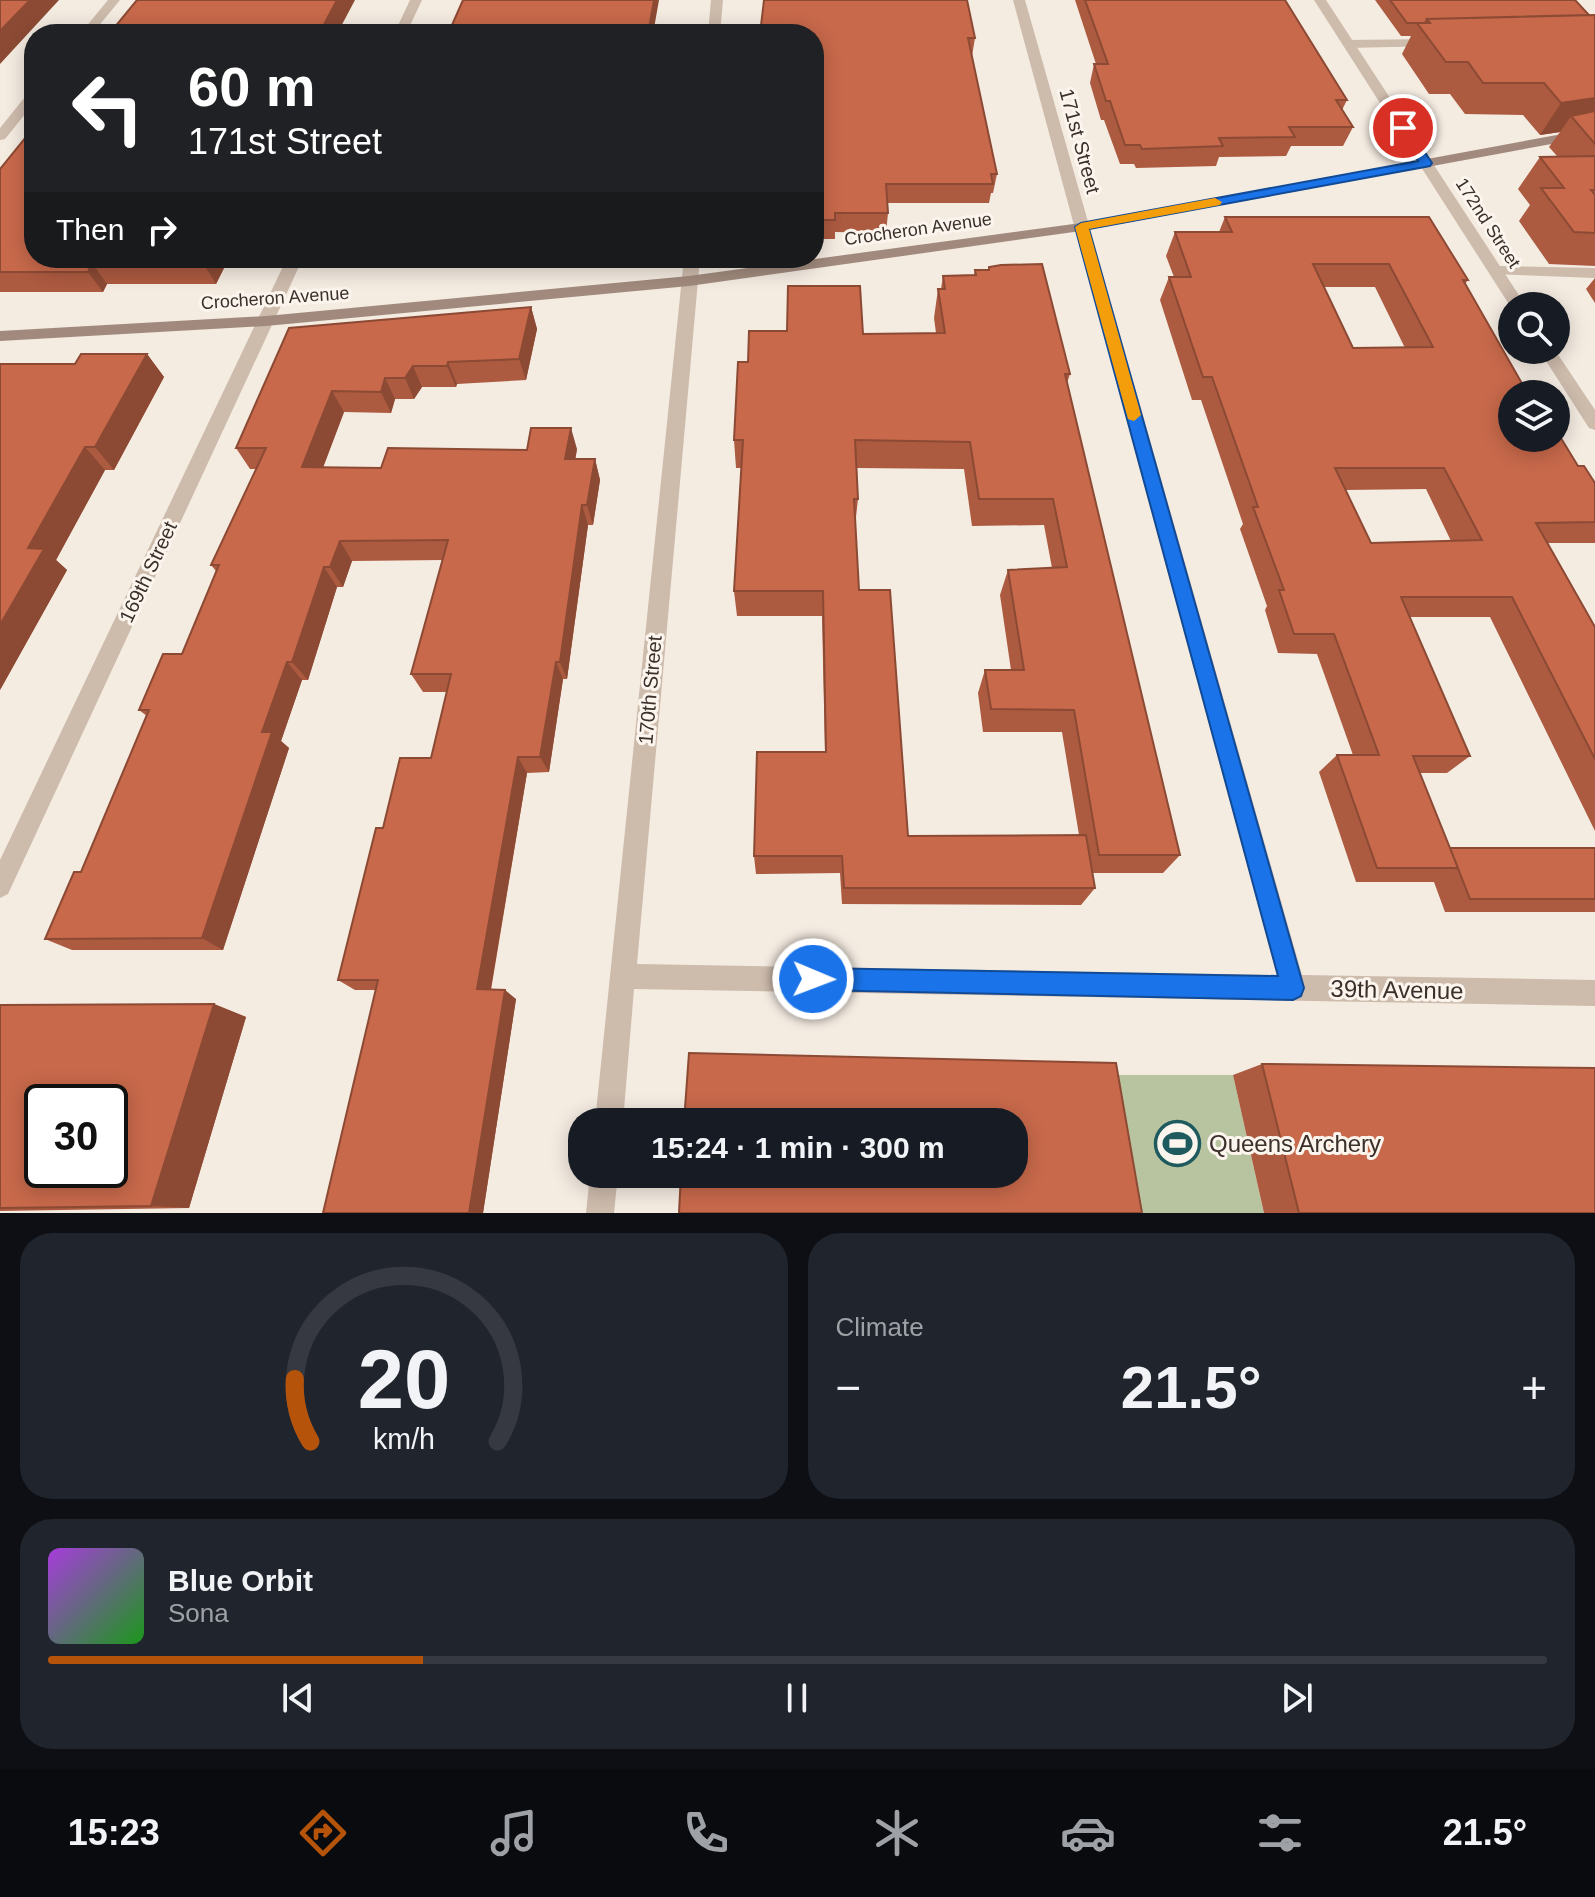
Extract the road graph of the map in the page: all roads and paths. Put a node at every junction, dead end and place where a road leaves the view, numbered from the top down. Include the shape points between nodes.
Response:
1 (114, 0) edge
2 (416, 0) edge
3 (717, 0) edge
4 (1019, 0) edge
5 (1320, 0) edge
6 (94, 24) edge
7 (405, 24) edge
8 (715, 24) edge
9 (1446, 43) edge
10 (1348, 44) junction
11 (24, 107) edge
12 (1595, 132) edge
13 (0, 136) edge
14 (1426, 163) junction
15 (1081, 227) junction
16 (824, 262) edge
17 (290, 268) edge
18 (691, 268) edge
19 (783, 268) edge
20 (1496, 271) junction
21 (1595, 273) edge
22 (689, 281) junction
23 (1509, 292) edge
24 (266, 321) junction
25 (0, 336) edge
26 (1556, 364) edge
27 (1595, 424) edge
28 (0, 886) edge
29 (623, 976) junction
30 (1293, 988) junction
31 (1595, 993) edge
32 (610, 1108) edge
33 (603, 1188) edge
34 (600, 1213) edge

1 - 6 street
2 - 7 street
3 - 8 street
4 - 15 street, 171st Street
5 - 10 street, 172nd Street
9 - 10 street
10 - 14 street, 172nd Street
11 - 13 street
12 - 14 street, Crocheron Avenue
14 - 15 street, Crocheron Avenue
14 - 20 street, 172nd Street
15 - 16 street, Crocheron Avenue
15 - 30 street, 171st Street
17 - 24 street, 169th Street
18 - 22 street, 170th Street
19 - 22 street, Crocheron Avenue
20 - 21 street
20 - 23 street, 172nd Street
22 - 24 street, Crocheron Avenue
22 - 29 street, 170th Street
24 - 25 street, Crocheron Avenue
24 - 28 street, 169th Street
26 - 27 street
29 - 30 street, 39th Avenue
29 - 32 street, 170th Street
30 - 31 street, 39th Avenue
33 - 34 street

